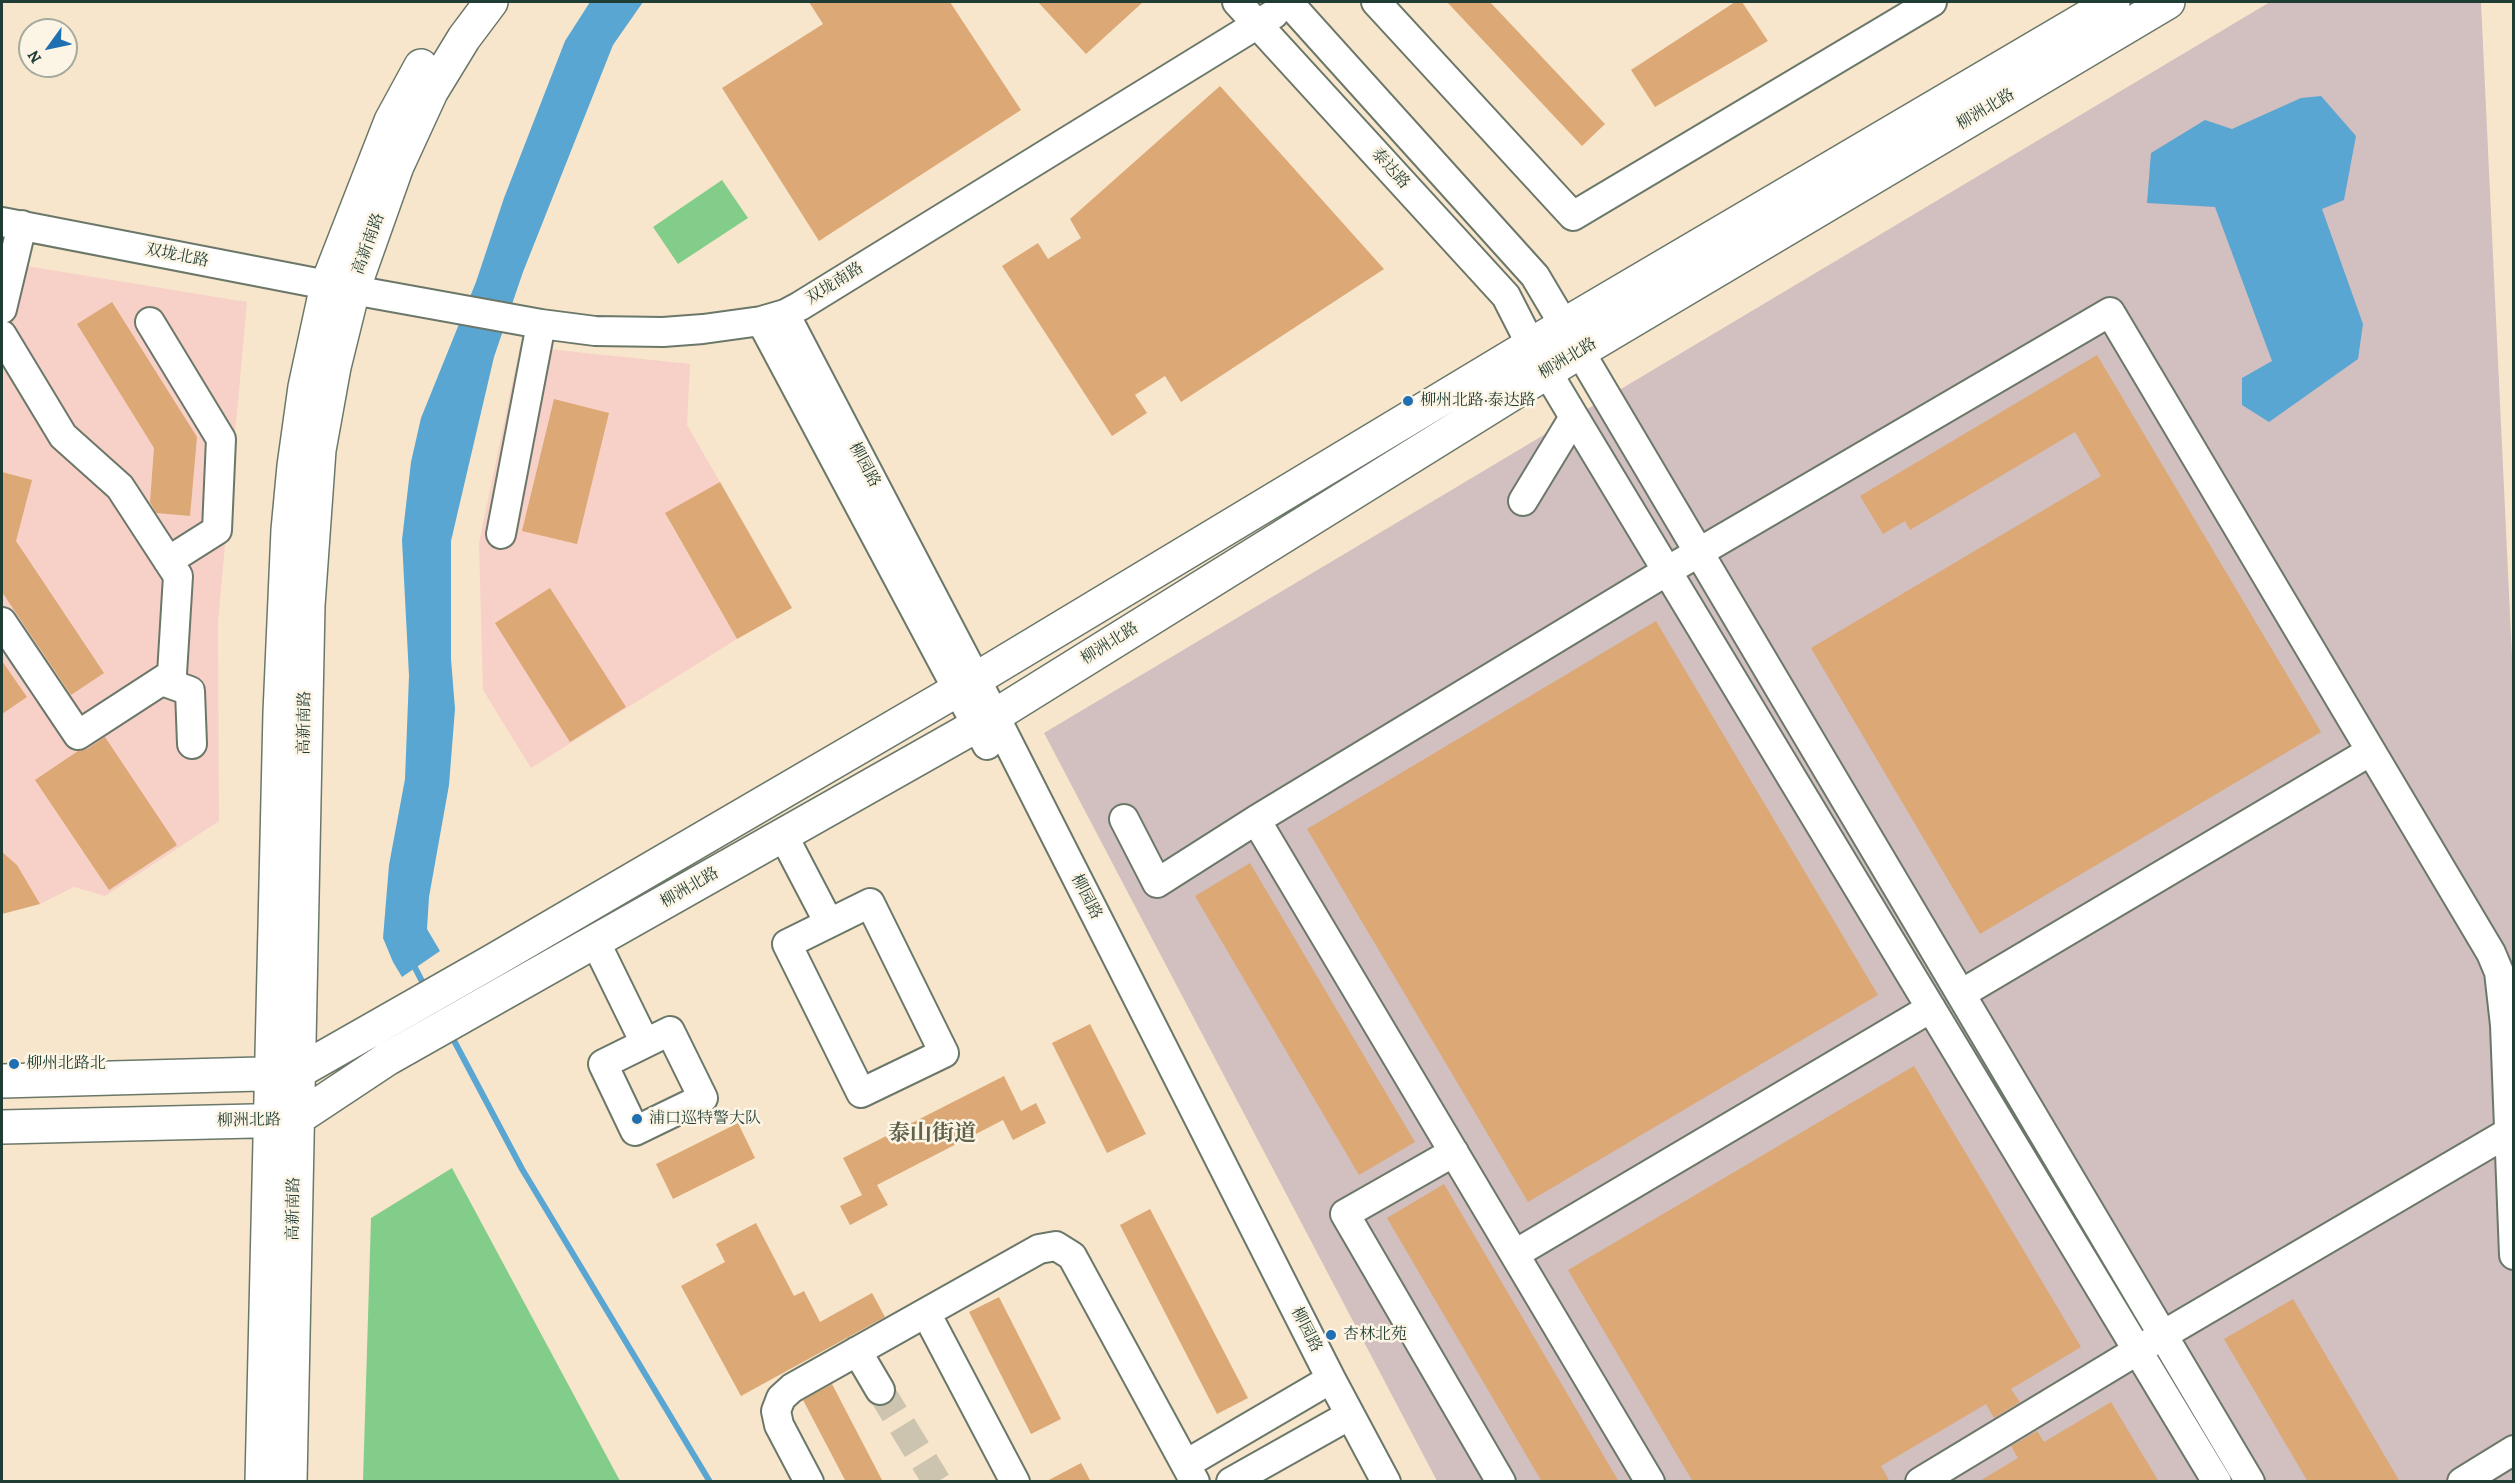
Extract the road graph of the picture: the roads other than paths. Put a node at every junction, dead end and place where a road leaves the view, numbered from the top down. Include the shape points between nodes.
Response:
1 (463, 2) edge
2 (491, 2) edge
3 (1237, 2) edge
4 (1290, 2) edge
5 (1376, 2) edge
6 (1932, 2) edge
7 (2113, 2) edge
8 (2168, 2) edge
9 (1258, 24) junction
10 (12, 224) edge
11 (340, 288) junction
12 (2, 309) edge
13 (773, 317) junction
14 (150, 322) dead end
15 (535, 322) junction
16 (2, 335) edge
17 (1572, 338) junction
18 (1539, 358) junction
19 (1574, 417) junction
20 (1523, 501) dead end
21 (501, 534) dead end
22 (1700, 552) junction
23 (168, 561) junction
24 (1667, 571) junction
25 (2, 622) edge
26 (162, 681) junction
27 (966, 684) junction
28 (985, 721) junction
29 (192, 744) dead end
30 (2371, 751) junction
31 (1124, 819) dead end
32 (1256, 820) junction
33 (783, 835) junction
34 (829, 923) junction
35 (595, 941) junction
36 (1961, 992) junction
37 (1931, 1008) junction
38 (645, 1043) dead end
39 (283, 1073) junction
40 (2, 1081) edge
41 (282, 1120) junction
42 (2, 1126) edge
43 (2509, 1132) junction
44 (1454, 1152) junction
45 (1515, 1254) junction
46 (2514, 1255) edge
47 (926, 1313) junction
48 (2163, 1335) junction
49 (857, 1351) junction
50 (2138, 1351) junction
51 (1323, 1383) junction
52 (880, 1390) tunnel mouth
53 (1342, 1419) junction
54 (2514, 1450) edge
55 (1190, 1473) edge
56 (262, 1482) edge
57 (290, 1482) edge
58 (809, 1482) edge
59 (1015, 1482) edge
60 (1231, 1482) edge
61 (1365, 1482) edge
62 (1386, 1482) edge
63 (1501, 1482) edge
64 (1650, 1482) edge
65 (1920, 1482) edge
66 (2217, 1482) edge
67 (2250, 1482) edge
68 (2462, 1482) edge

1 - 11 main road, 高新南路 via 428,53 391,121
2 - 11 main road, 高新南路 via 431,92
3 - 9 street, 泰达路
4 - 9 street, 双垅南路
4 - 17 street via 1535,276
5 - 6 street via 1574,216
7 - 17 main road, 柳洲北路
8 - 17 main road, 柳洲北路
9 - 13 street, 双垅南路
9 - 18 street, 泰达路 via 1506,296
10 - 11 street, 双垅北路
10 - 12 street
11 - 15 street, 双垅南路
11 - 39 main road, 高新南路 via 334,367 319,450
13 - 15 street, 双垅南路 via 663,332 595,331
13 - 27 street, 柳园路
14 - 23 street via 221,439 217,530
15 - 21 street
16 - 23 street via 63,436 120,487
17 - 18 main road, 柳洲北路
17 - 22 street
18 - 19 street, 泰达路
18 - 27 main road, 柳洲北路
18 - 28 main road, 柳洲北路
19 - 20 street
19 - 24 street, 泰达路
22 - 24 street
22 - 30 street via 2110,312
22 - 36 street
23 - 26 street via 178,576 172,674
24 - 32 street
24 - 37 street, 泰达路
25 - 26 street via 78,735
26 - 29 street via 190,691
27 - 28 street, 柳园路
27 - 39 main road, 柳洲北路 via 372,1030
28 - 33 main road, 柳洲北路
28 - 51 street, 柳园路
30 - 36 street
30 - 43 street via 2499,972
31 - 32 street via 1157,883
32 - 44 street
33 - 34 street
33 - 35 main road, 柳洲北路
34 - 34 street via 787,944 861,1093 944,1053 870,903
35 - 38 street
35 - 41 main road, 柳洲北路
36 - 37 street
36 - 37 street
36 - 48 street
37 - 45 street
37 - 50 street, 泰达路
39 - 40 main road, 柳洲北路
39 - 41 main road, 高新南路
41 - 42 main road, 柳洲北路
41 - 56 main road, 高新南路
41 - 57 main road, 高新南路
43 - 46 street
43 - 48 street
44 - 45 street
44 - 63 street via 1345,1214
45 - 64 street
47 - 49 street
47 - 55 street via 1039,1249 1056,1246 1072,1256
47 - 59 street
48 - 50 street
48 - 67 street
49 - 52 street
49 - 58 street via 792,1388 778,1404 779,1425
50 - 65 street
50 - 66 street, 泰达路
51 - 53 street, 柳园路
51 - 55 street
53 - 60 street
53 - 61 street, 柳园路
53 - 62 street, 柳园路
54 - 68 street

